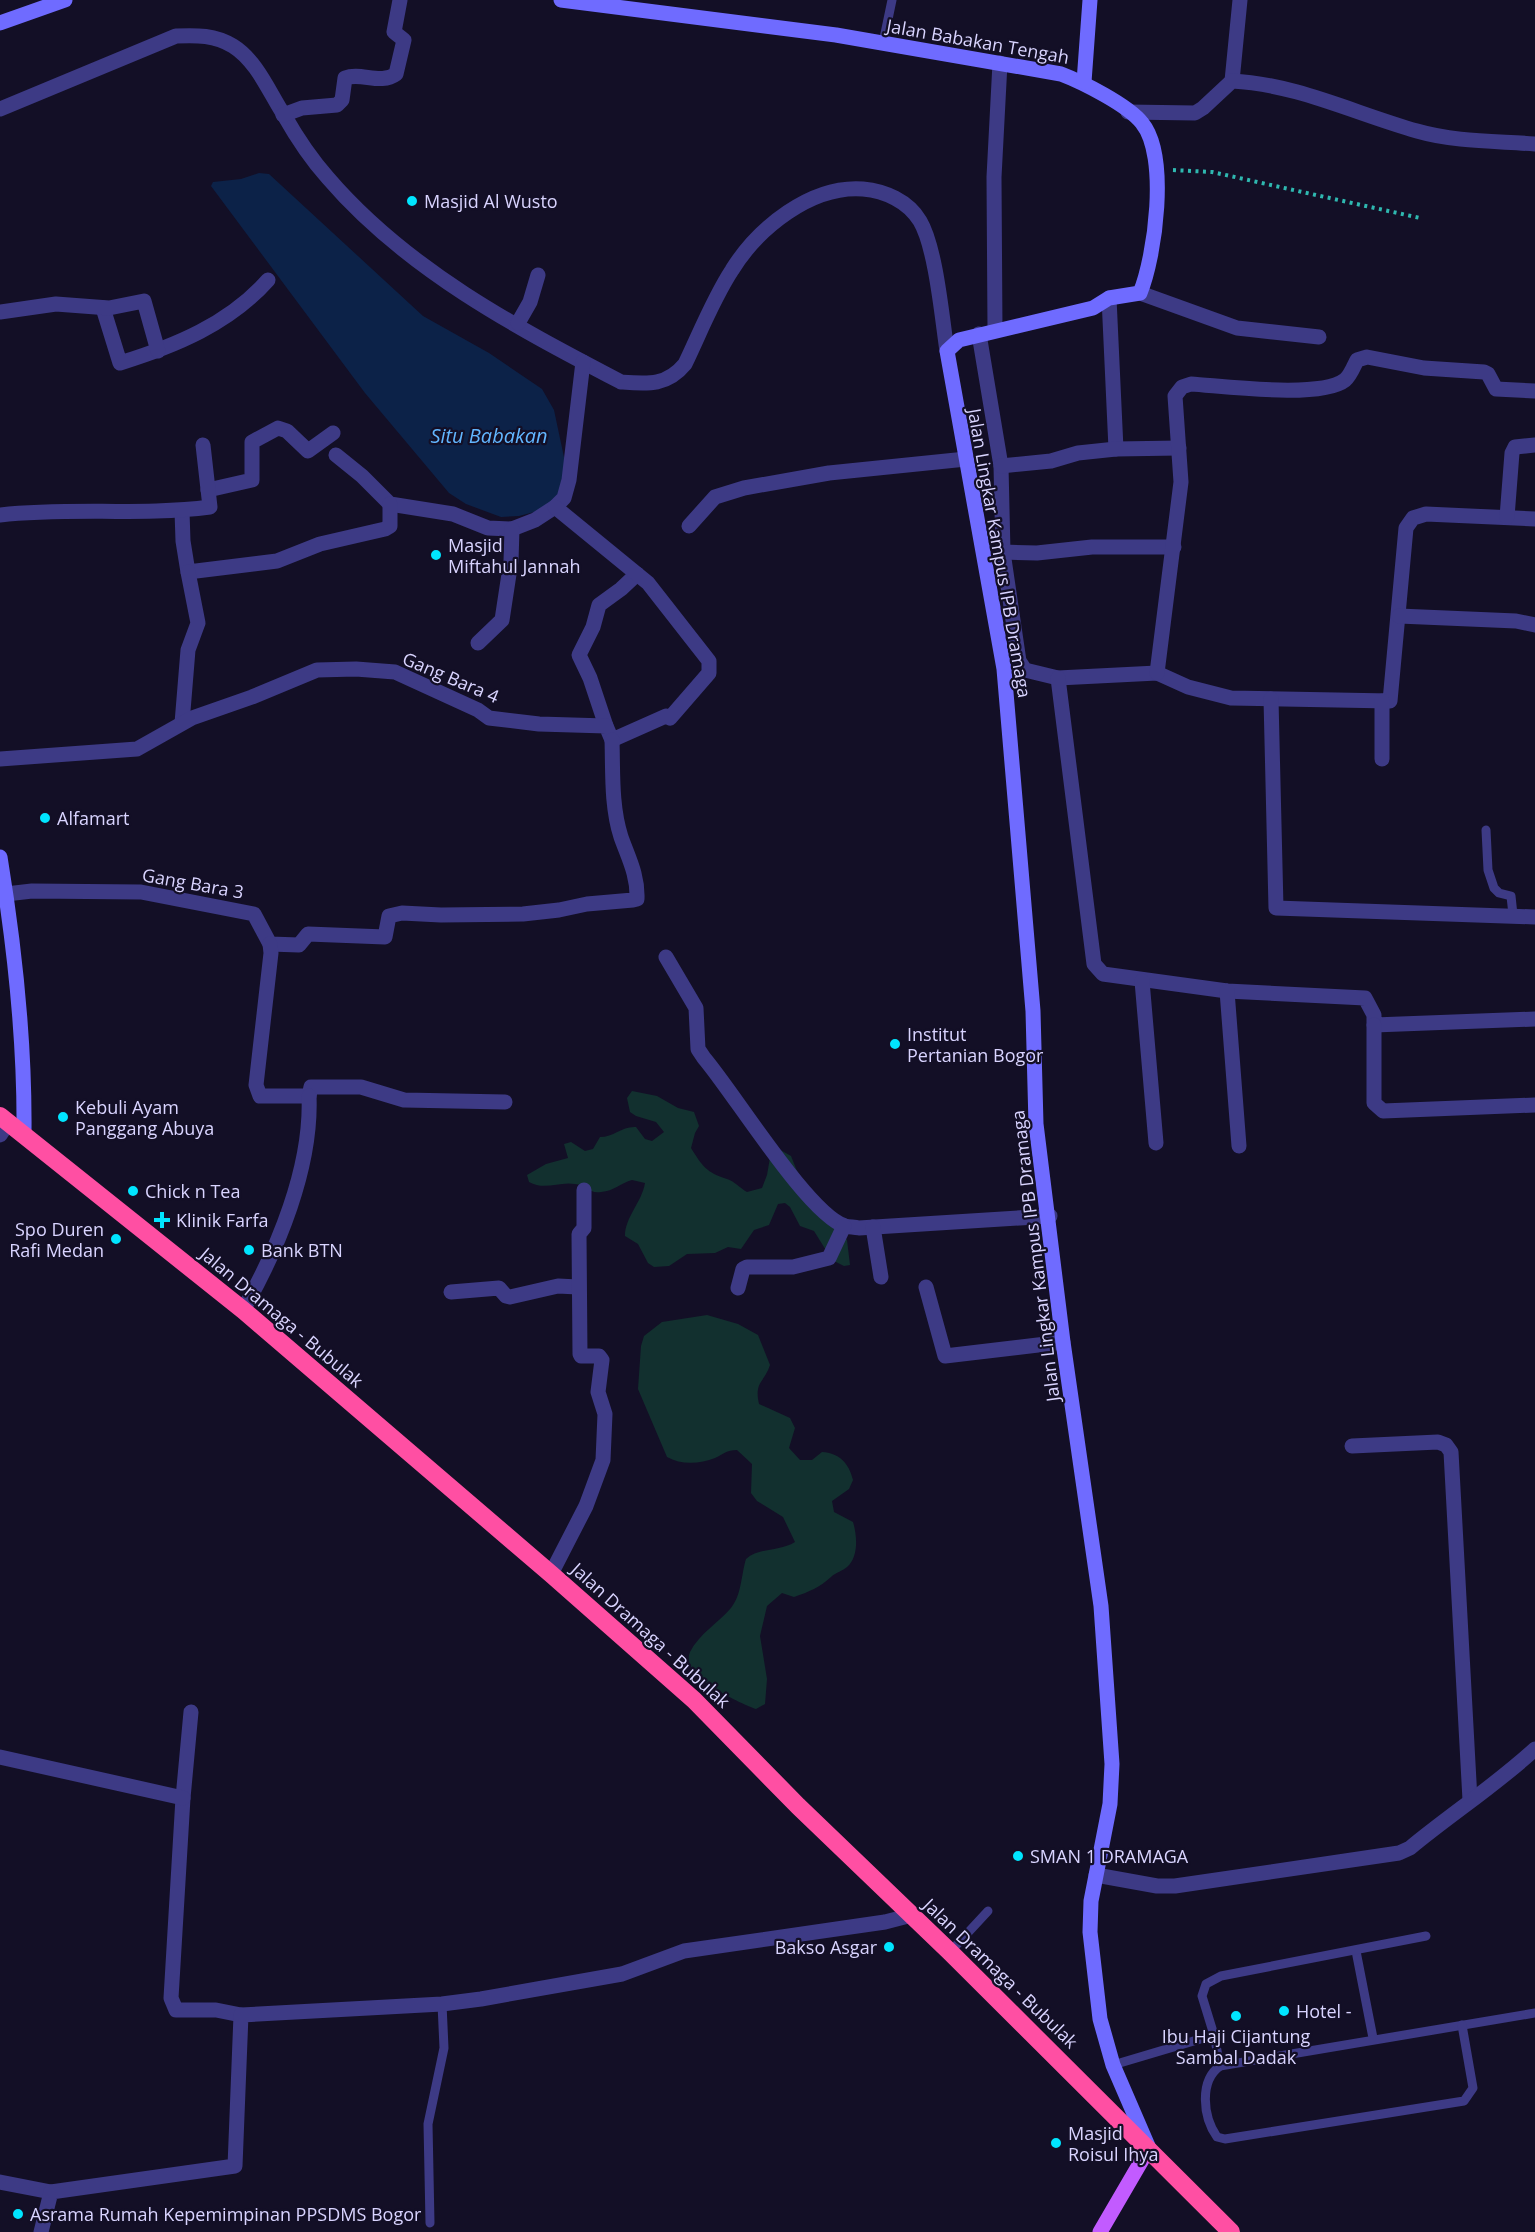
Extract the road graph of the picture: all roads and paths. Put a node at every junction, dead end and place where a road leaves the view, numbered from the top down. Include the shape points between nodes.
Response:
1 (65, 0) edge
2 (400, 0) edge
3 (561, 0) edge
4 (892, 0) edge
5 (1090, 0) edge
6 (1240, 0) edge
7 (0, 23) edge
8 (883, 43) junction
9 (1000, 63) junction
10 (1232, 81) junction
11 (1084, 82) junction
12 (0, 110) edge
13 (1128, 112) junction
14 (283, 115) junction
15 (1535, 144) edge
16 (1157, 170) junction
17 (1420, 218) dead end
18 (538, 275) dead end
19 (268, 280) dead end
20 (1140, 293) junction
21 (1110, 298) junction
22 (102, 308) junction
23 (0, 312) edge
24 (518, 324) junction
25 (994, 330) junction
26 (979, 334) junction
27 (1319, 338) dead end
28 (158, 351) junction
29 (947, 351) junction
30 (583, 362) junction
31 (1535, 391) edge
32 (333, 433) dead end
33 (203, 444) dead end
34 (1535, 445) edge
35 (1179, 448) junction
36 (1116, 449) junction
37 (336, 455) dead end
38 (966, 459) junction
39 (1002, 466) junction
40 (208, 490) junction
41 (390, 504) junction
42 (555, 507) junction
43 (182, 511) junction
44 (0, 515) edge
45 (1507, 517) junction
46 (1535, 519) edge
47 (689, 526) dead end
48 (512, 529) junction
49 (1174, 547) junction
50 (1003, 552) junction
51 (188, 572) junction
52 (637, 574) junction
53 (1399, 616) junction
54 (1535, 625) edge
55 (478, 643) dead end
56 (1157, 673) junction
57 (1058, 678) junction
58 (1270, 699) junction
59 (1382, 700) junction
60 (182, 723) junction
61 (609, 733) junction
62 (0, 759) edge
63 (1382, 759) dead end
64 (1486, 830) dead end
65 (0, 857) edge
66 (6, 894) junction
67 (1513, 915) junction
68 (1535, 917) edge
69 (270, 944) junction
70 (666, 957) dead end
71 (1142, 981) junction
72 (1227, 991) junction
73 (1535, 1019) edge
74 (1374, 1025) junction
75 (309, 1096) junction
76 (505, 1102) dead end
77 (1535, 1105) edge
78 (3, 1125) edge
79 (24, 1134) junction
80 (1156, 1143) dead end
81 (1239, 1146) dead end
82 (584, 1190) dead end
83 (1050, 1216) junction
84 (844, 1226) junction
85 (873, 1227) junction
86 (881, 1277) dead end
87 (578, 1287) junction
88 (926, 1287) dead end
89 (738, 1288) dead end
90 (451, 1292) dead end
91 (243, 1310) junction
92 (1063, 1342) junction
93 (1352, 1446) dead end
94 (551, 1574) junction
95 (191, 1712) dead end
96 (1535, 1749) edge
97 (0, 1757) edge
98 (183, 1798) junction
99 (1470, 1800) junction
100 (1096, 1875) junction
101 (988, 1911) dead end
102 (912, 1915) junction
103 (1426, 1936) dead end
104 (1356, 1951) junction
105 (950, 1952) junction
106 (442, 2004) junction
107 (1535, 2013) edge
108 (241, 2015) junction
109 (1462, 2025) junction
110 (1214, 2035) junction
111 (1373, 2038) junction
112 (1113, 2065) junction
113 (1220, 2066) junction
114 (1149, 2148) junction
115 (0, 2182) edge
116 (51, 2192) junction
117 (430, 2223) dead end
118 (41, 2232) edge
119 (1100, 2232) edge
120 (1232, 2232) edge

1 - 7 street
2 - 14 street via 394,32 404,40 396,74 380,79 350,76 345,78 342,100 337,105 302,108
3 - 8 street, Jalan Babakan Tengah
4 - 8 lane
5 - 11 street
6 - 10 street
8 - 9 street, Jalan Babakan Tengah
9 - 11 street, Jalan Babakan Tengah
9 - 25 street via 994,177
10 - 13 street via 1195,113
10 - 15 street via 1287,90 1417,132
11 - 13 street, Jalan Babakan Tengah
12 - 14 street via 176,36 200,35 216,38 247,57
13 - 16 street, Jalan Babakan Tengah via 1143,124
14 - 24 street via 322,171 386,236 465,295
16 - 17 path via 1212,172
16 - 20 street, Jalan Babakan Tengah via 1155,234 1149,273
18 - 24 street
19 - 28 street via 234,313
20 - 21 street
20 - 27 street via 1237,328
21 - 25 street via 1093,308
21 - 36 street
22 - 23 street via 56,304
22 - 28 street via 144,301
22 - 28 street via 120,363
24 - 30 street
25 - 26 street
26 - 29 street via 959,340
26 - 39 street
29 - 30 street via 937,284 920,221 904,204 882,191 856,189 835,191 804,202 745,251 719,292 685,364 665,381 621,382
29 - 38 street, Jalan Lingkar Kampus IPB Dramaga
30 - 42 street via 569,480 564,498
31 - 35 street via 1496,389 1484,372 1424,368 1367,357 1357,360 1346,379 1332,387 1310,390 1191,384 1175,396
32 - 40 street via 308,451 287,431 278,428 252,442 252,480
33 - 40 street
34 - 45 street via 1515,447 1512,453
35 - 36 street
35 - 49 street via 1181,482
36 - 39 street
37 - 41 street
38 - 47 street via 829,473 744,488 715,497
38 - 83 street, Jalan Lingkar Kampus IPB Dramaga via 1004,669 1033,1011 1036,1124
39 - 50 street
40 - 43 street via 210,507
41 - 48 street via 453,514 488,528
41 - 51 street via 390,526 385,529 320,544 277,561
42 - 48 street
42 - 52 street, Gang Bara 4
43 - 44 street via 72,510
43 - 51 street
45 - 46 street
45 - 53 street via 1426,514 1413,518 1406,528
48 - 55 street via 502,621
49 - 50 street
49 - 56 street
50 - 57 street via 1019,661 1025,670
51 - 60 street via 198,623 188,650
52 - 61 street via 599,605 579,655
52 - 61 street, Gang Bara 4 via 711,667 670,718
53 - 54 street
53 - 59 street via 1390,700
56 - 57 street
56 - 58 street via 1188,687 1231,698
57 - 71 street via 1094,964 1103,974
58 - 59 street
58 - 67 street via 1276,908
59 - 63 street
60 - 61 street, Gang Bara 4 via 317,670 356,669 402,675 489,718
60 - 62 street, Gang Bara 4 via 147,746 127,752
61 - 69 street via 618,821 630,855 637,899 523,914 402,913 389,916 385,938 308,934 299,945
64 - 67 lane via 1489,879 1499,893 1511,896
65 - 66 street
66 - 69 street, Gang Bara 3 via 101,891 164,895 177,901 254,914
66 - 79 street via 25,1064
67 - 68 street
69 - 75 street via 257,1092 260,1096
70 - 84 street via 696,1008 698,1049 801,1187 826,1214
71 - 72 street
71 - 80 street
72 - 74 street via 1365,998 1374,1015
72 - 81 street
73 - 74 street
74 - 77 street via 1374,1103 1383,1111
75 - 76 street via 311,1087 352,1087 404,1100
75 - 91 street via 302,1165 286,1217 263,1275
78 - 79 highway, Jalan Dramaga - Bubulak
79 - 91 highway, Jalan Dramaga - Bubulak
82 - 87 street
83 - 85 street
83 - 92 street, Jalan Lingkar Kampus IPB Dramaga
84 - 85 street
84 - 89 street via 829,1258 793,1267 747,1267
85 - 86 street
87 - 90 street via 554,1287 510,1297 499,1287
87 - 94 street via 580,1354 599,1356 602,1360 598,1392 605,1414 603,1460 586,1506
88 - 92 street via 945,1356
91 - 94 highway, Jalan Dramaga - Bubulak
92 - 100 street, Jalan Lingkar Kampus IPB Dramaga via 1101,1606 1110,1719 1110,1804
93 - 99 street via 1438,1442 1451,1452
94 - 102 highway, Jalan Dramaga - Bubulak via 694,1700
95 - 98 street
96 - 99 street via 1502,1780
97 - 98 street
98 - 108 street via 171,2003 176,2010 216,2010
99 - 100 street via 1399,1853 1175,1886
100 - 112 street, Jalan Lingkar Kampus IPB Dramaga via 1090,1932 1100,2019
101 - 105 lane
102 - 105 highway, Jalan Dramaga - Bubulak
102 - 106 street via 885,1923 684,1951 622,1974
103 - 104 lane
104 - 110 lane via 1221,1976 1206,1984 1202,1996
104 - 111 lane
105 - 114 highway, Jalan Dramaga - Bubulak
106 - 108 street
106 - 117 lane via 444,2048 428,2124
107 - 109 lane
108 - 116 street via 235,2166
109 - 111 lane
109 - 113 lane via 1473,2088 1464,2101 1225,2139 1217,2137 1211,2128 1206,2109 1206,2084 1210,2073
110 - 112 lane
110 - 113 lane
111 - 113 lane
112 - 114 street, Jalan Lingkar Kampus IPB Dramaga
114 - 119 main road
114 - 120 highway, Jalan Dramaga - Bubulak
115 - 116 street
116 - 118 street

